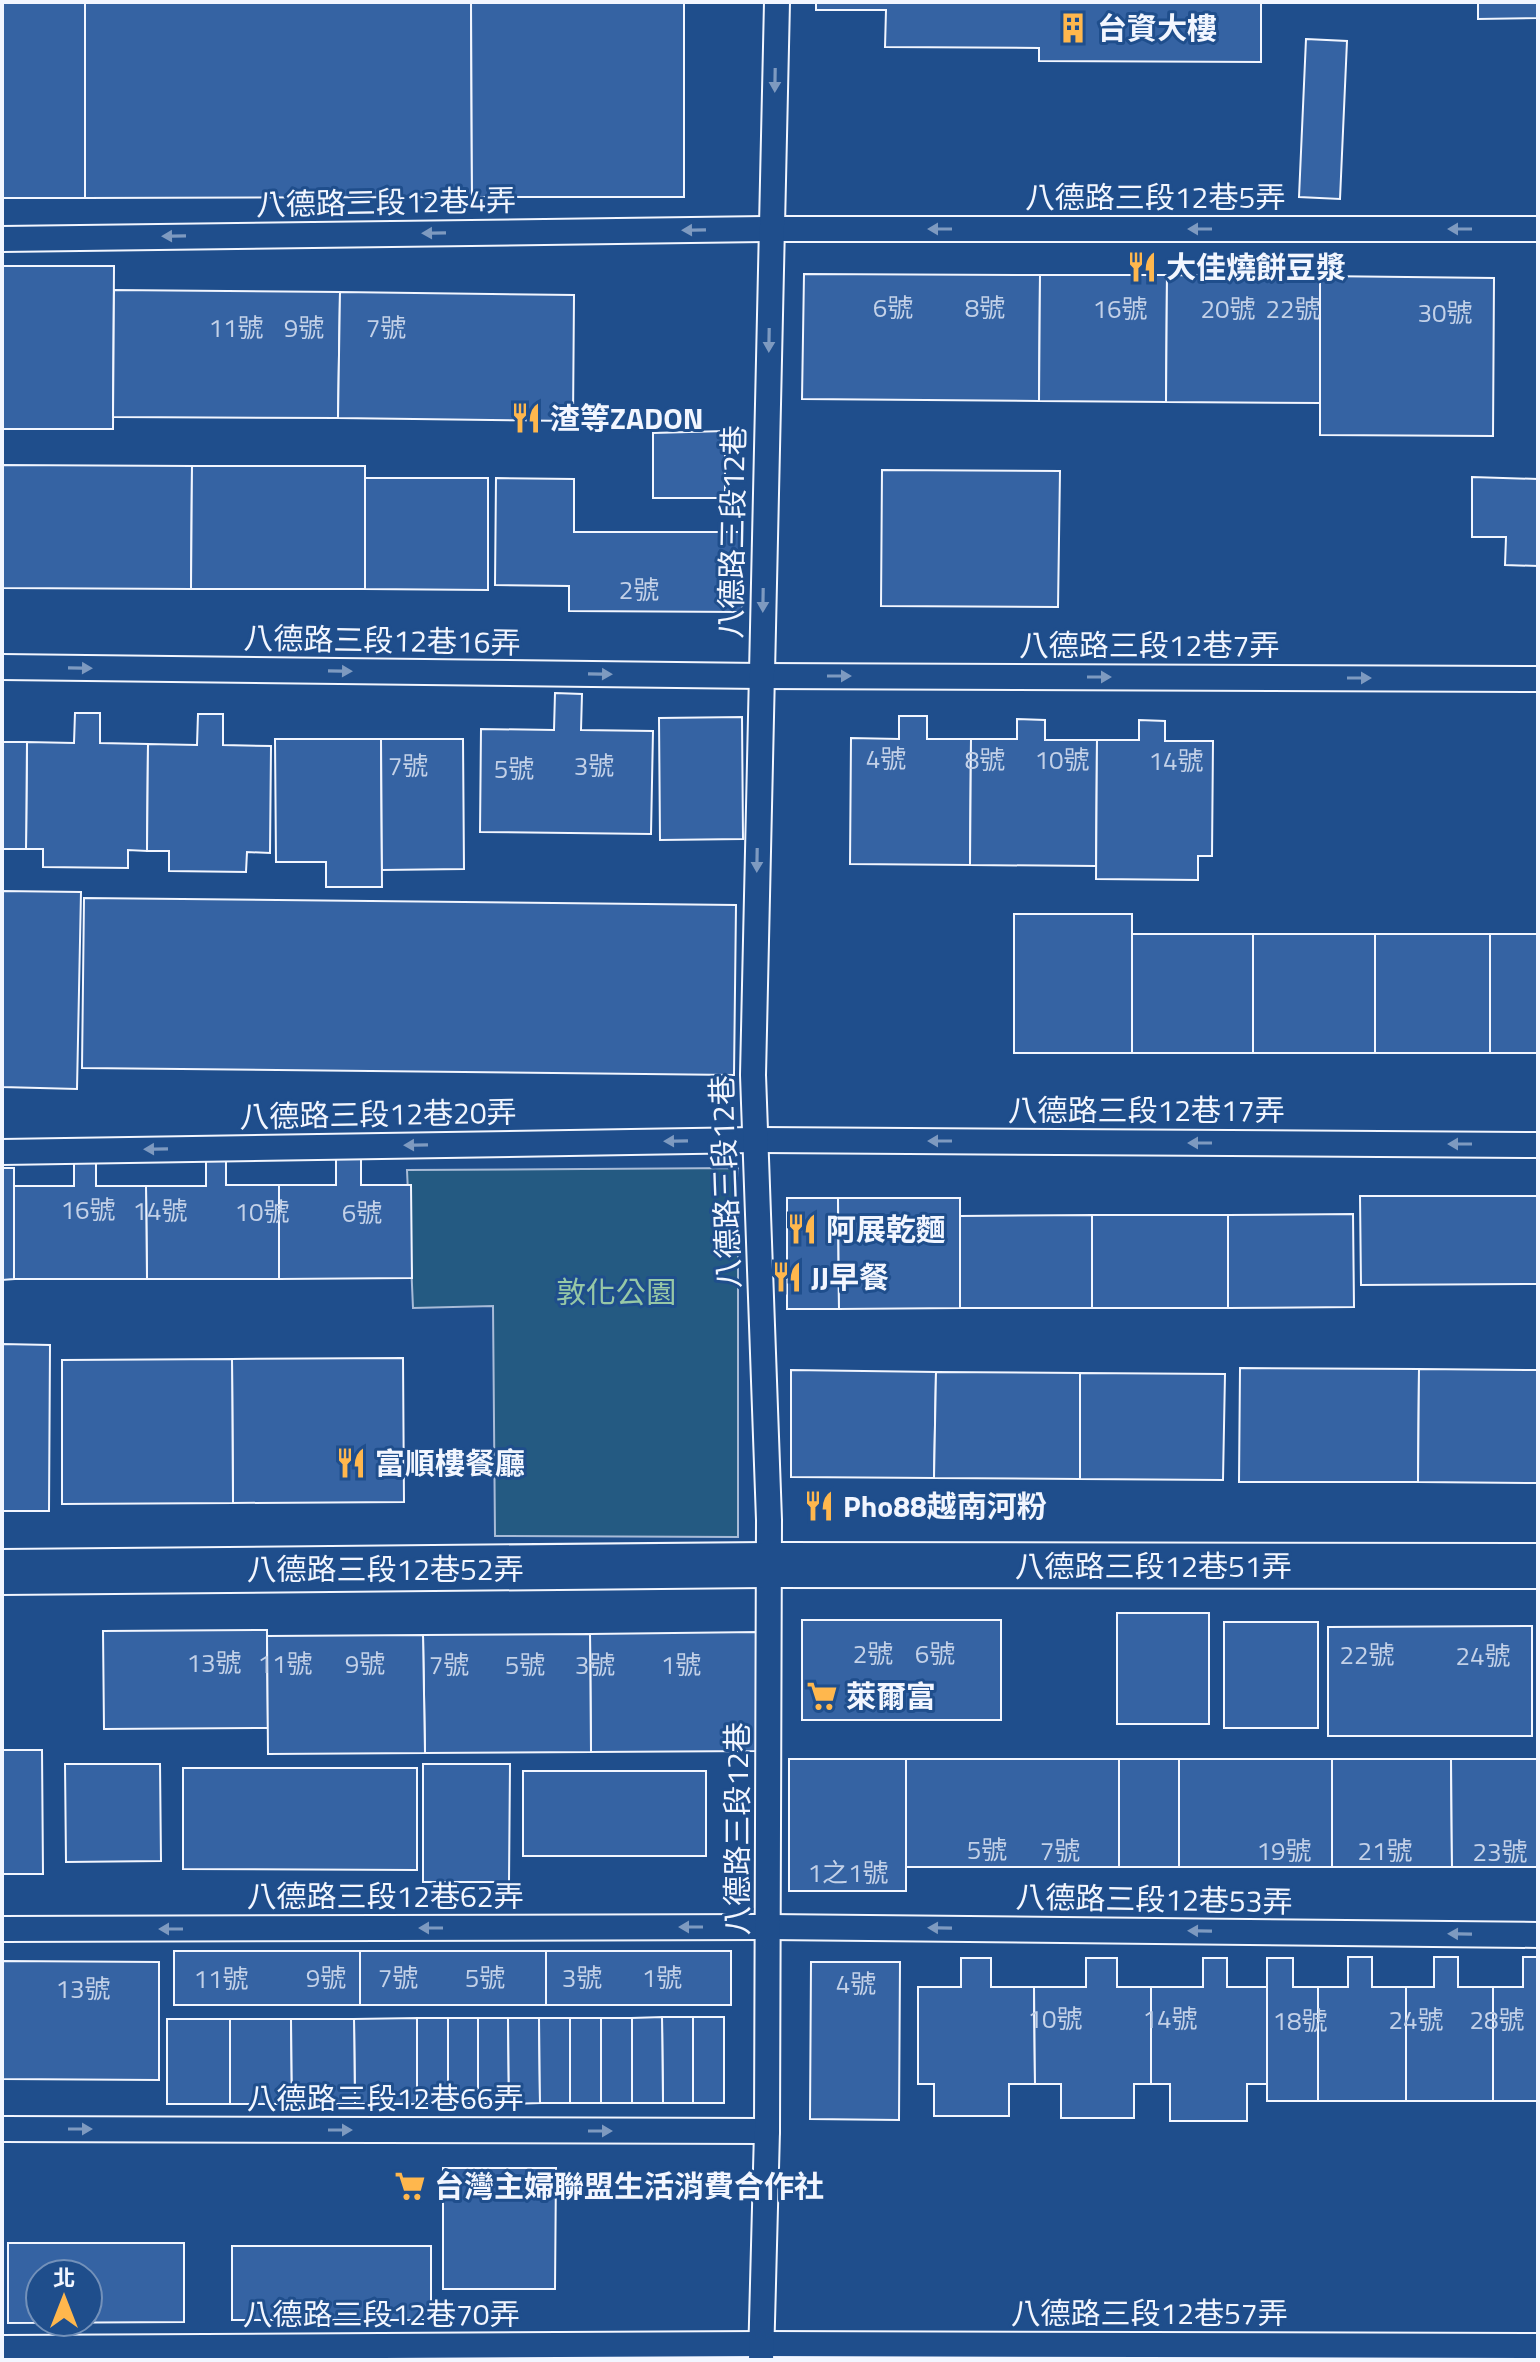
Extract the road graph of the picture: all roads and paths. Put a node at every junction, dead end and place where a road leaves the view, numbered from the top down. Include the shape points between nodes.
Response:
1 (777, 2) edge
2 (772, 229) junction
3 (1538, 229) edge
4 (2, 239) edge
5 (2, 667) edge
6 (761, 676) junction
7 (1538, 679) edge
8 (754, 1140) junction
9 (1538, 1145) edge
10 (2, 1152) edge
11 (768, 1565) junction
12 (1538, 1566) edge
13 (2, 1572) edge
14 (769, 1927) junction
15 (2, 1929) edge
16 (1538, 1935) edge
17 (2, 2129) edge
18 (767, 2131) junction
19 (1538, 2346) edge
20 (2, 2348) edge
21 (761, 2352) edge

1 -> 2 lane, 八德路三段12巷
3 -> 2 lane, 八德路三段12巷5弄
2 -> 4 lane, 八德路三段12巷4弄
2 -> 6 lane, 八德路三段12巷
5 -> 6 lane, 八德路三段12巷16弄
6 -> 7 lane, 八德路三段12巷7弄
6 -> 8 lane, 八德路三段12巷
9 -> 8 lane, 八德路三段12巷17弄
8 -> 10 lane, 八德路三段12巷20弄
8 - 11 lane, 八德路三段12巷
11 - 12 street, 八德路三段12巷51弄
11 - 13 street, 八德路三段12巷52弄
11 - 14 lane, 八德路三段12巷
14 -> 15 lane, 八德路三段12巷62弄
16 -> 14 lane, 八德路三段12巷53弄
14 - 18 lane, 八德路三段12巷
17 -> 18 lane, 八德路三段12巷66弄
18 - 21 lane, 八德路三段12巷
19 - 21 lane, 八德路三段12巷57弄
20 - 21 lane, 八德路三段12巷70弄

